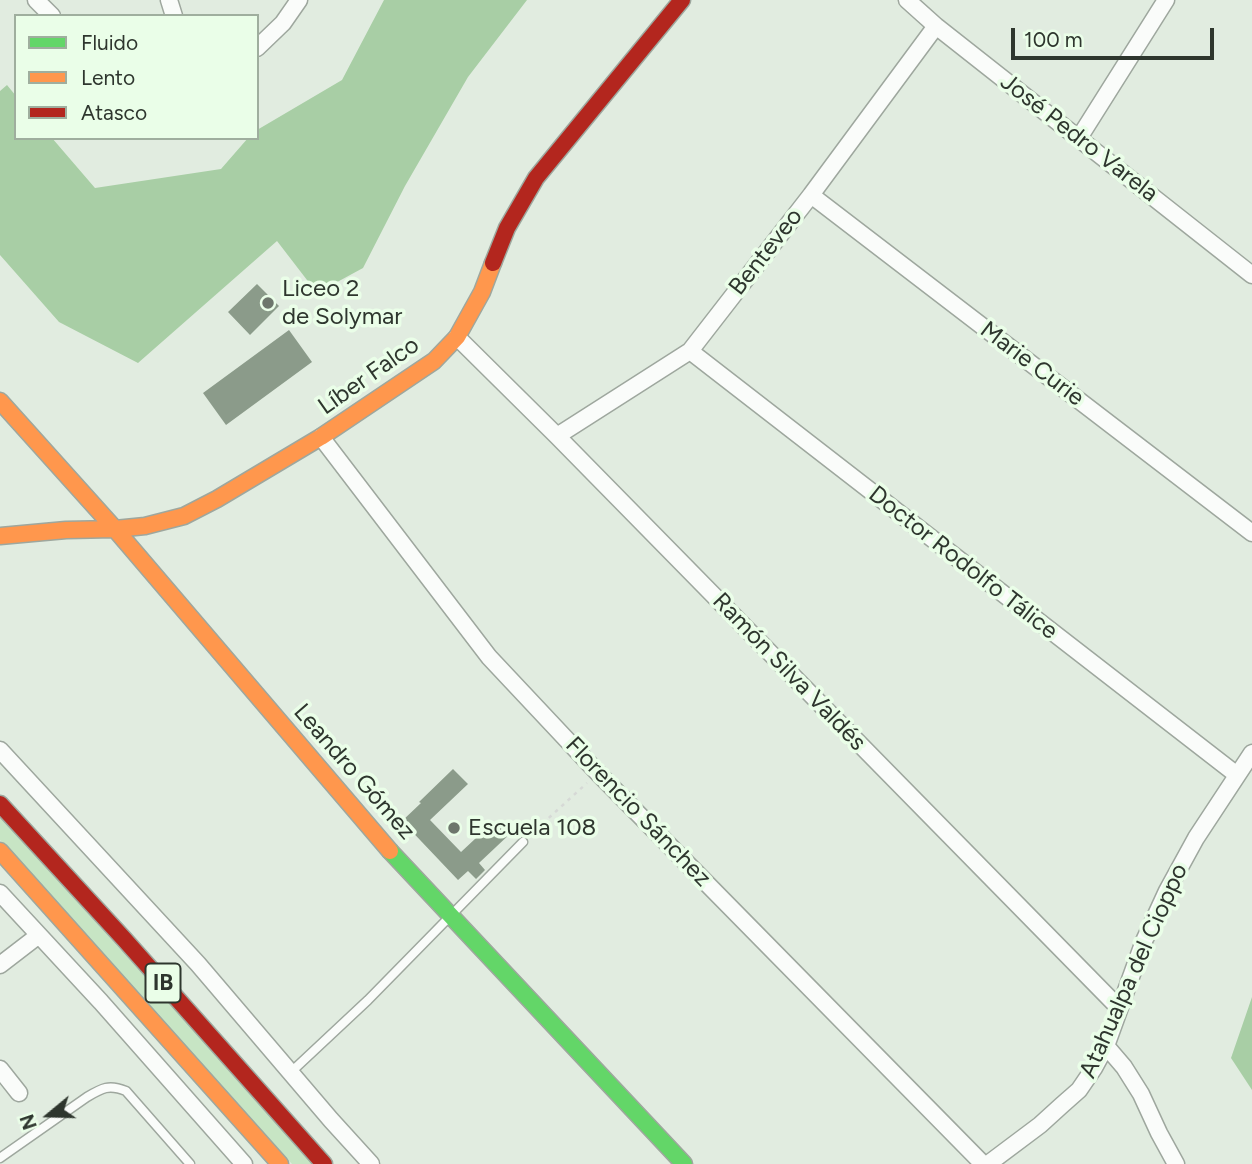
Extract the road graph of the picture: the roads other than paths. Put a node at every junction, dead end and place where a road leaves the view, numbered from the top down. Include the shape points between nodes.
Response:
1 (36, 0) edge
2 (299, 0) edge
3 (682, 0) edge
4 (907, 0) edge
5 (1166, 0) edge
6 (49, 14) edge
7 (936, 26) junction
8 (259, 46) edge
9 (1079, 138) junction
10 (811, 195) junction
11 (1252, 275) edge
12 (457, 337) junction
13 (690, 351) junction
14 (0, 401) edge
15 (557, 436) junction
16 (321, 437) junction
17 (115, 529) junction
18 (1252, 533) edge
19 (0, 536) edge
20 (0, 750) edge
21 (1252, 753) edge
22 (1237, 775) junction
23 (0, 804) edge
24 (523, 842) road end
25 (0, 851) edge
26 (0, 892) edge
27 (451, 917) junction
28 (39, 935) junction
29 (0, 965) edge
30 (1119, 1008) junction
31 (1106, 1046) junction
32 (0, 1069) edge
33 (290, 1073) junction
34 (19, 1093) dead end
35 (0, 1158) edge
36 (190, 1164) edge
37 (244, 1164) edge
38 (280, 1164) edge
39 (324, 1164) edge
40 (371, 1164) edge
41 (684, 1164) edge
42 (982, 1164) edge
43 (988, 1164) edge
44 (1176, 1164) edge

1 - 6 street
2 - 8 street
3 - 12 main road, Líber Falco via 537,178 507,228 482,292
4 - 7 street, José Pedro Varela
5 - 9 street
7 - 9 street, José Pedro Varela
7 - 10 street, Benteveo
9 - 11 street, José Pedro Varela
10 - 13 street, Benteveo
10 - 18 street, Marie Curie
12 - 15 street, Ramón Silva Valdés
12 - 16 main road, Líber Falco via 434,361
13 - 15 street, Benteveo
13 - 22 street, Doctor Rodolfo Tálice
14 - 17 main road, Leandro Gómez
15 - 30 street, Ramón Silva Valdés
16 - 17 main road, Líber Falco via 184,516
16 - 42 street, Florencio Sánchez via 489,657
17 - 19 main road, Líber Falco
17 - 27 main road, Leandro Gómez
20 - 33 street via 198,964
21 - 22 street, Atahualpa del Cioppo
22 - 30 street, Atahualpa del Cioppo via 1167,891
23 - 39 main road, IB
24 - 27 lane
25 - 38 main road, IB
26 - 28 street
27 - 33 lane
27 - 41 main road, Leandro Gómez
28 - 29 street
28 - 37 street
30 - 31 street, Atahualpa del Cioppo
31 - 43 street, Atahualpa del Cioppo via 1079,1090
31 - 44 street via 1125,1067
32 - 34 street
33 - 40 street
35 - 36 lane via 87,1097 115,1086 126,1091

